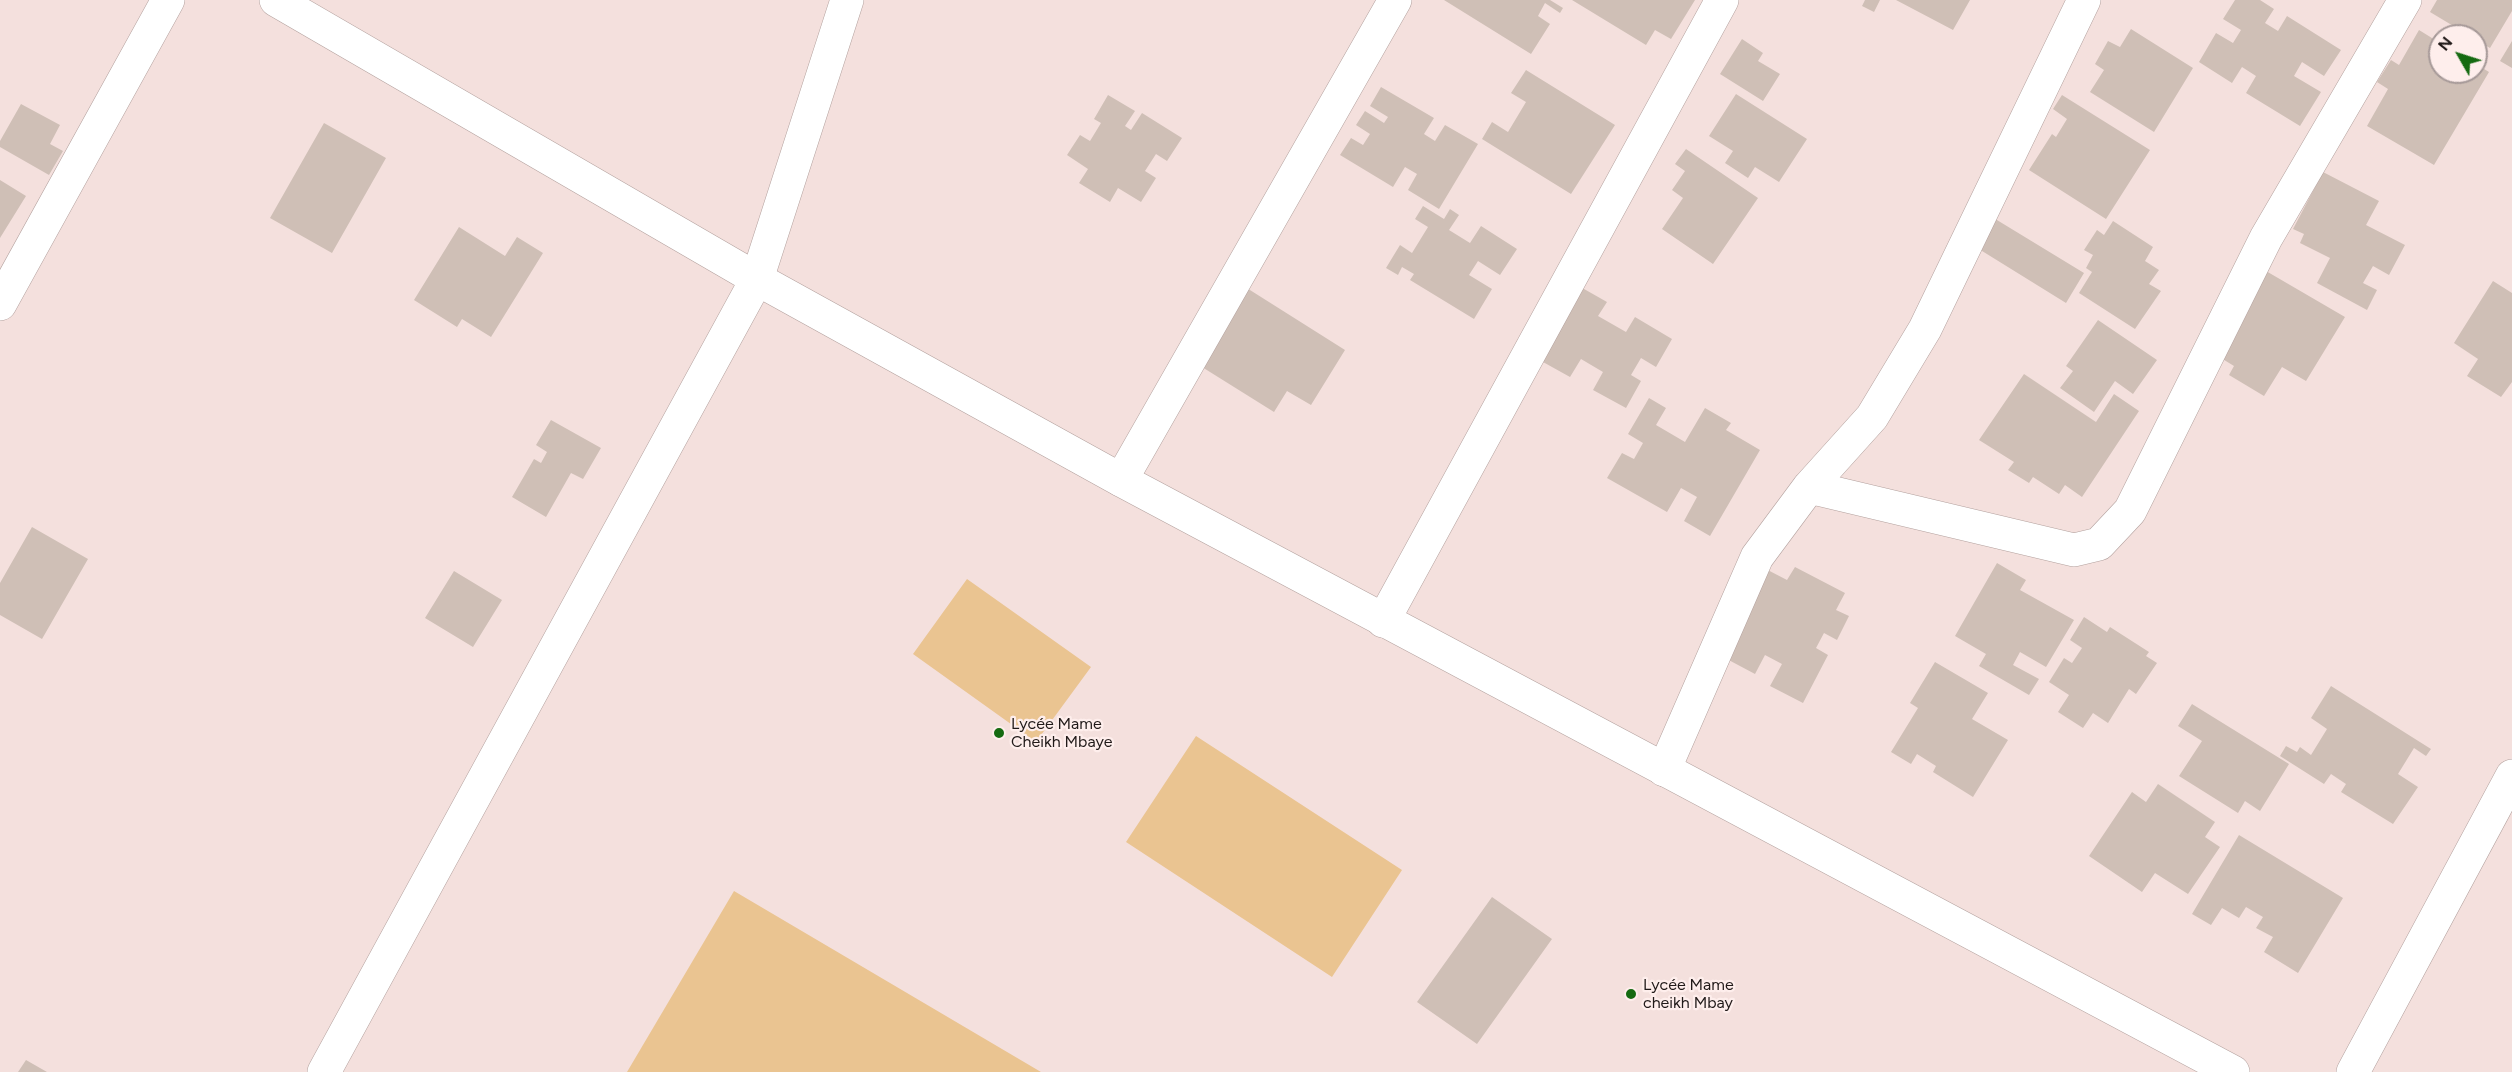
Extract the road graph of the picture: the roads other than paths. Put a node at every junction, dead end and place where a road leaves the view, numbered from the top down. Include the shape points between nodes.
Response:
1 (168, 0) edge
2 (276, 0) edge
3 (847, 0) edge
4 (1395, 0) edge
5 (1722, 0) edge
6 (2084, 0) edge
7 (2405, 0) edge
8 (757, 279) junction
9 (0, 304) edge
10 (1121, 480) junction
11 (1809, 487) junction
12 (1383, 621) junction
13 (1664, 770) junction
14 (2512, 776) edge
15 (324, 1072) edge
16 (2232, 1072) edge
17 (2352, 1072) edge

1 - 9 street
2 - 8 street
3 - 8 street
4 - 10 street
5 - 12 street
6 - 11 street via 1925,329 1872,417
7 - 11 street via 2266,237 2130,511 2099,544 2074,550
8 - 10 street
8 - 15 street
10 - 12 street
11 - 13 street via 1757,557
12 - 13 street
13 - 16 street
14 - 17 street

